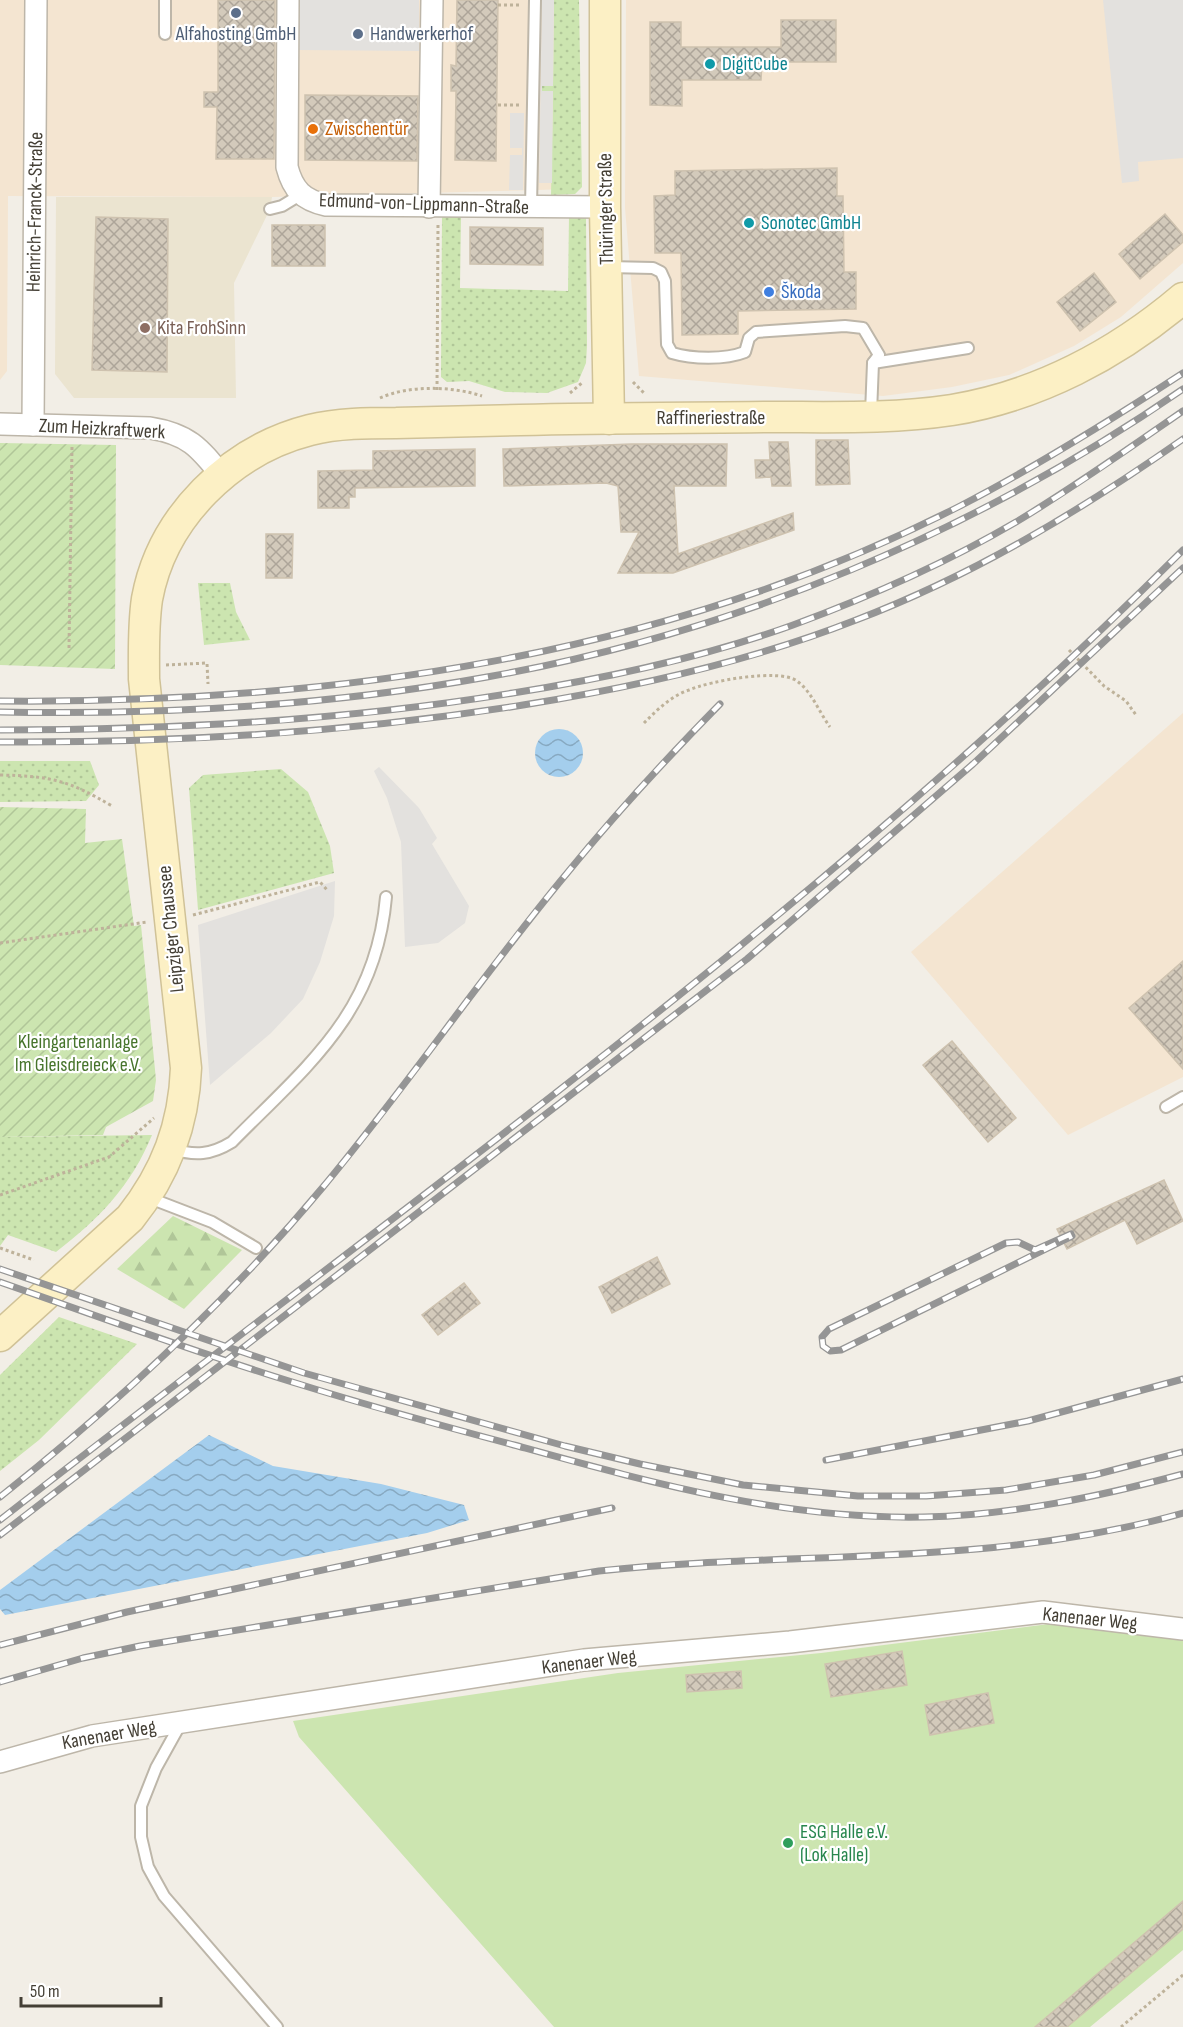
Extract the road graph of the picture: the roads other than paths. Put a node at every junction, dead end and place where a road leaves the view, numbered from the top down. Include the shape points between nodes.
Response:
1 (36, 0) edge
2 (165, 0) edge
3 (288, 0) edge
4 (432, 0) edge
5 (605, 0) edge
6 (535, 2) edge
7 (165, 34) dead end
8 (300, 195) junction
9 (429, 207) junction
10 (531, 207) junction
11 (605, 207) junction
12 (270, 209) dead end
13 (607, 267) junction
14 (1183, 298) edge
15 (968, 348) dead end
16 (873, 363) junction
17 (871, 417) junction
18 (609, 419) junction
19 (0, 424) edge
20 (33, 424) junction
21 (222, 476) junction
22 (386, 897) dead end
23 (1183, 1097) edge
24 (1166, 1107) dead end
25 (171, 1149) junction
26 (147, 1197) junction
27 (256, 1248) dead end
28 (0, 1336) edge
29 (1183, 1629) edge
30 (181, 1723) junction
31 (0, 1762) edge
32 (277, 2027) edge

1 - 20 street, Heinrich-Franck-Straße
2 - 7 lane
3 - 8 street, Edmund-von-Lippmann-Straße via 287,167
4 - 9 street
5 - 11 main road, Thüringer Straße
6 - 10 lane
8 - 9 street, Edmund-von-Lippmann-Straße via 326,205
8 - 12 lane
9 - 10 street, Edmund-von-Lippmann-Straße
10 - 11 street, Edmund-von-Lippmann-Straße
11 - 13 main road, Thüringer Straße
13 - 16 lane via 653,268 661,272 665,281 667,344 672,353 683,357 735,356 745,352 748,338 756,332 845,326 863,328 870,336 879,355
13 - 18 main road, Thüringer Straße
14 - 17 main road, Raffineriestraße via 1109,352 1053,381 957,409
15 - 16 lane
16 - 17 lane
17 - 18 main road, Raffineriestraße
18 - 21 main road, Raffineriestraße via 332,426 280,441 249,456
19 - 20 street, Zum Heizkraftwerk
20 - 21 street, Zum Heizkraftwerk via 170,431 198,447
21 - 25 main road, Leipziger Chaussee via 197,498 164,550 148,597 144,627 144,679 186,1068 183,1110
22 - 25 lane via 378,951 363,992 320,1053 220,1150 197,1155
23 - 24 lane
25 - 26 main road, Leipziger Chaussee
26 - 27 lane via 212,1222
26 - 28 main road, Leipziger Chaussee via 98,1249
29 - 30 street, Kanenaer Weg via 1043,1612 790,1642 584,1660
30 - 31 street, Kanenaer Weg via 92,1736
30 - 32 lane via 141,1806 141,1837 148,1867 164,1896

